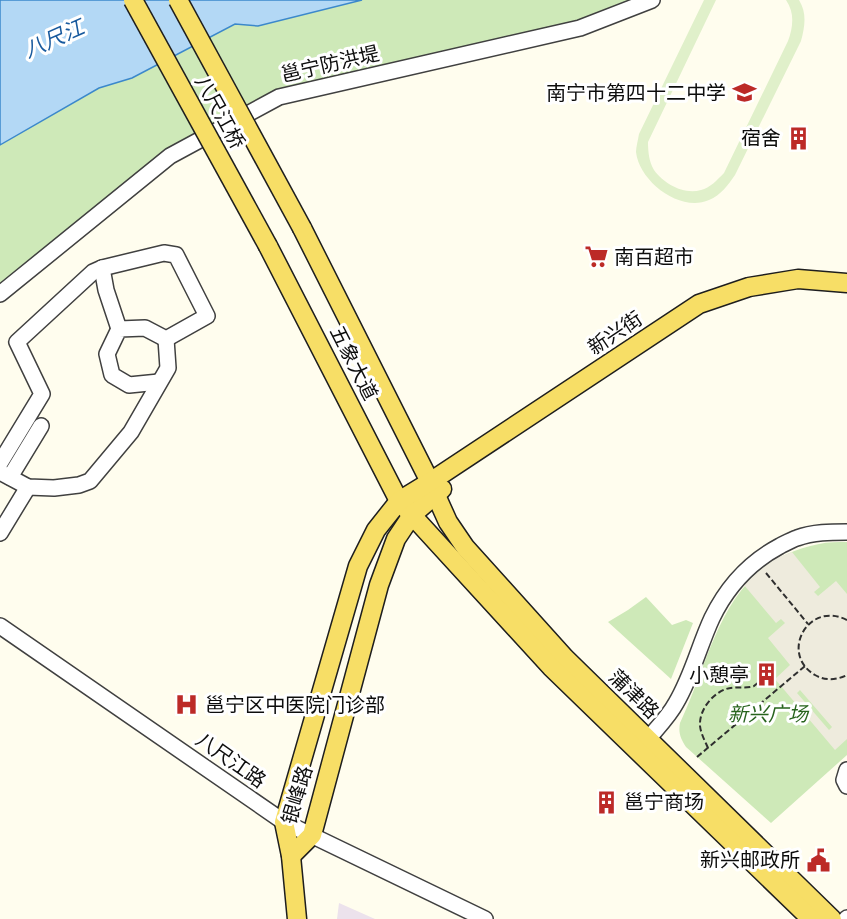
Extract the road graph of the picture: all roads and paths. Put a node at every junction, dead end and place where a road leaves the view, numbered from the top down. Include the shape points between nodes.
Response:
1 (133, 0) edge
2 (178, 0) edge
3 (652, 0) edge
4 (302, 228) joint
5 (268, 246) joint
6 (102, 268) junction
7 (847, 283) edge
8 (0, 294) edge
9 (847, 295) edge
10 (119, 329) junction
11 (166, 339) junction
12 (159, 382) junction
13 (41, 426) dead end
14 (0, 463) edge
15 (5, 474) edge
16 (28, 486) junction
17 (432, 488) junction
18 (399, 501) junction
19 (412, 515) junction
20 (847, 532) edge
21 (0, 533) edge
22 (762, 569) dead end
23 (847, 620) edge
24 (808, 624) junction
25 (0, 626) edge
26 (805, 666) junction
27 (775, 669) dead end
28 (847, 675) edge
29 (648, 739) junction
30 (708, 748) junction
31 (698, 757) dead end
32 (847, 770) edge
33 (847, 786) edge
34 (284, 822) junction
35 (312, 835) junction
36 (291, 856) junction
37 (297, 919) edge
38 (485, 919) edge
39 (811, 919) edge
40 (832, 919) edge

1 - 5 main road, 八尺江桥, bridge
2 - 4 main road, 八尺江桥, bridge
3 - 8 street, 邕宁防洪堤 via 580,27 279,97 170,156
4 - 17 main road, 五象大道
5 - 18 main road, 五象大道
6 - 10 street
6 - 11 street via 164,253 176,255 207,316
6 - 14 street via 17,342 42,394
7 - 17 main road, 新兴街 via 798,279 748,287 699,304
9 - 17 main road, 新兴街 via 799,291 752,299 705,315
10 - 11 street via 145,328
10 - 12 street via 107,354 112,375 129,385
11 - 12 street via 168,368
12 - 16 street via 131,432 90,481 54,488
13 - 15 street
15 - 16 street
16 - 21 street
17 - 18 main road
17 - 19 main road, 银峰路
17 - 29 main road, 蒲津路 via 465,547 564,658
18 - 19 main road, 蒲津路
18 - 34 main road, 银峰路 via 376,530 358,566
19 - 35 main road, 银峰路 via 396,539 379,585
19 - 39 main road, 蒲津路 via 551,667
20 - 29 street via 797,538 748,567 729,588 712,617 676,703
22 - 24 path
23 - 24 path via 833,615
24 - 26 path via 799,649
25 - 34 street, 八尺江路
26 - 28 path via 811,673 828,679
26 - 30 path
27 - 30 path via 750,688 727,688 711,699 700,724
29 - 40 main road, 蒲津路
30 - 31 path
32 - 33 street
34 - 35 street, 八尺江路
34 - 36 main road, 银峰路
35 - 36 main road, 银峰路
35 - 38 street, 八尺江路
36 - 37 main road

